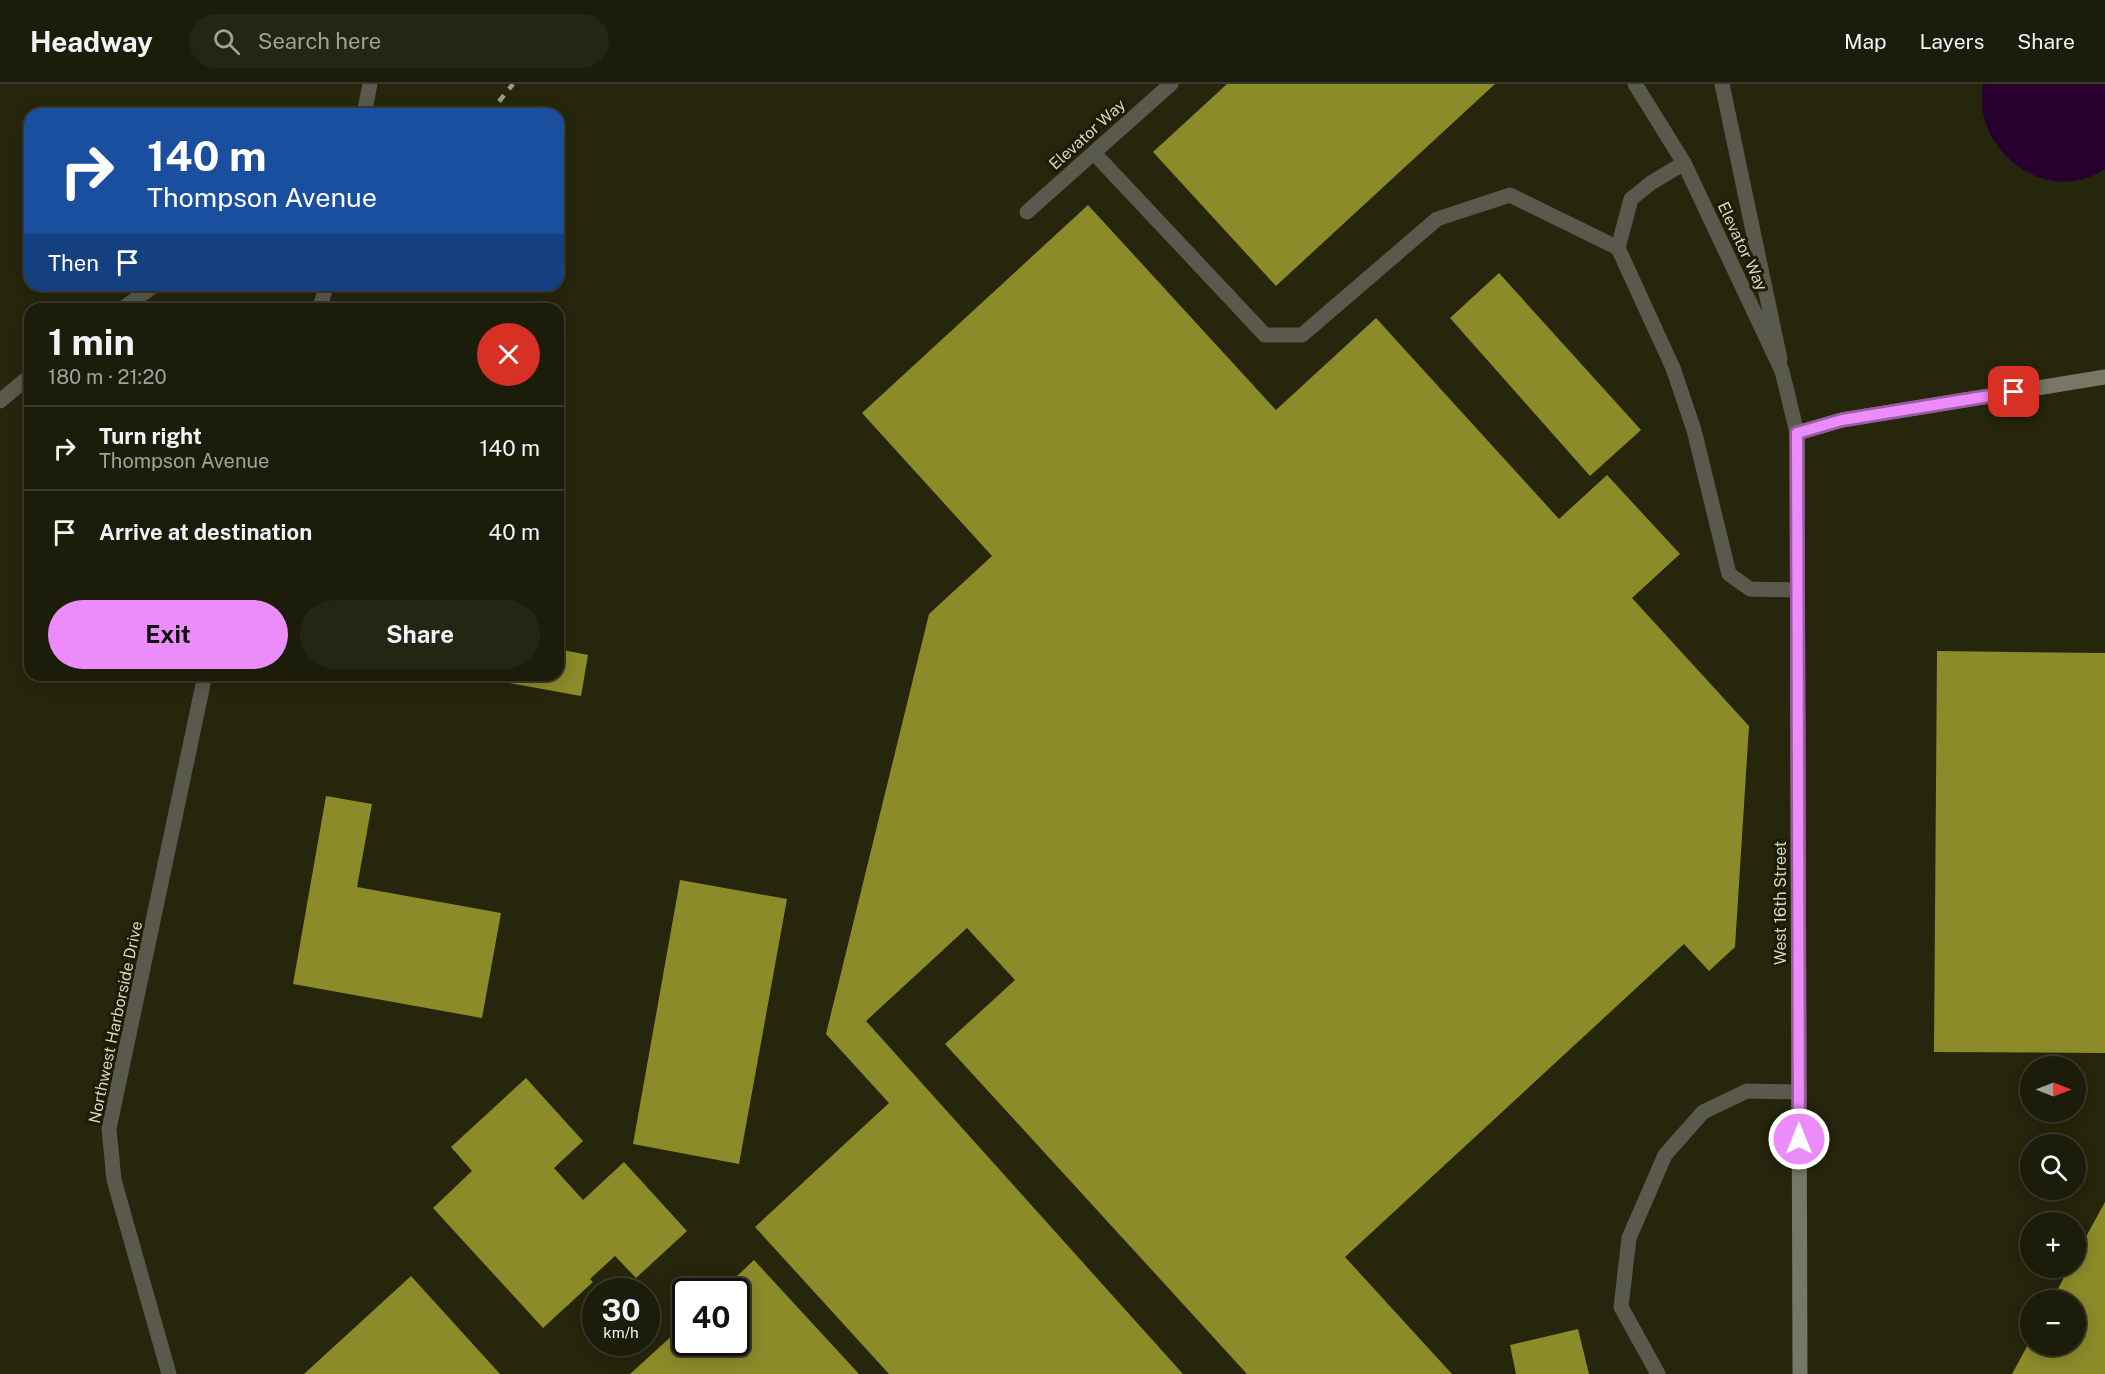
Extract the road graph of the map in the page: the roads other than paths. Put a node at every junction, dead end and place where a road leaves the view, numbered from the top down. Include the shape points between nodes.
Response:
1 (370, 84) edge
2 (1171, 84) edge
3 (1635, 84) edge
4 (1722, 84) edge
5 (365, 108) edge
6 (1094, 153) junction
7 (1684, 163) junction
8 (1027, 212) dead end
9 (1618, 248) junction
10 (148, 291) edge
11 (130, 303) edge
12 (1782, 371) junction
13 (2105, 377) edge
14 (24, 381) edge
15 (0, 400) edge
16 (1797, 433) junction
17 (1797, 590) junction
18 (204, 681) edge
19 (1799, 1092) junction
20 (169, 1374) edge
21 (1658, 1374) edge
22 (1800, 1374) edge

1 - 5 street
2 - 6 street, Elevator Way
3 - 7 street, Elevator Way
4 - 12 street
6 - 8 street, Elevator Way
6 - 9 street via 1265,335 1302,335 1437,219 1510,195
7 - 9 street via 1631,199
7 - 12 street, Elevator Way
9 - 17 street via 1673,368 1691,419 1729,574 1750,589
10 - 11 street
12 - 16 street, Elevator Way
13 - 16 street via 1842,420
14 - 15 street
16 - 17 street, West 16th Street
17 - 19 street, West 16th Street
18 - 20 street, Northwest Harborside Drive via 109,1129 114,1180
19 - 21 street via 1747,1091 1703,1112 1665,1155 1629,1238 1621,1307
19 - 22 street, West 16th Street

